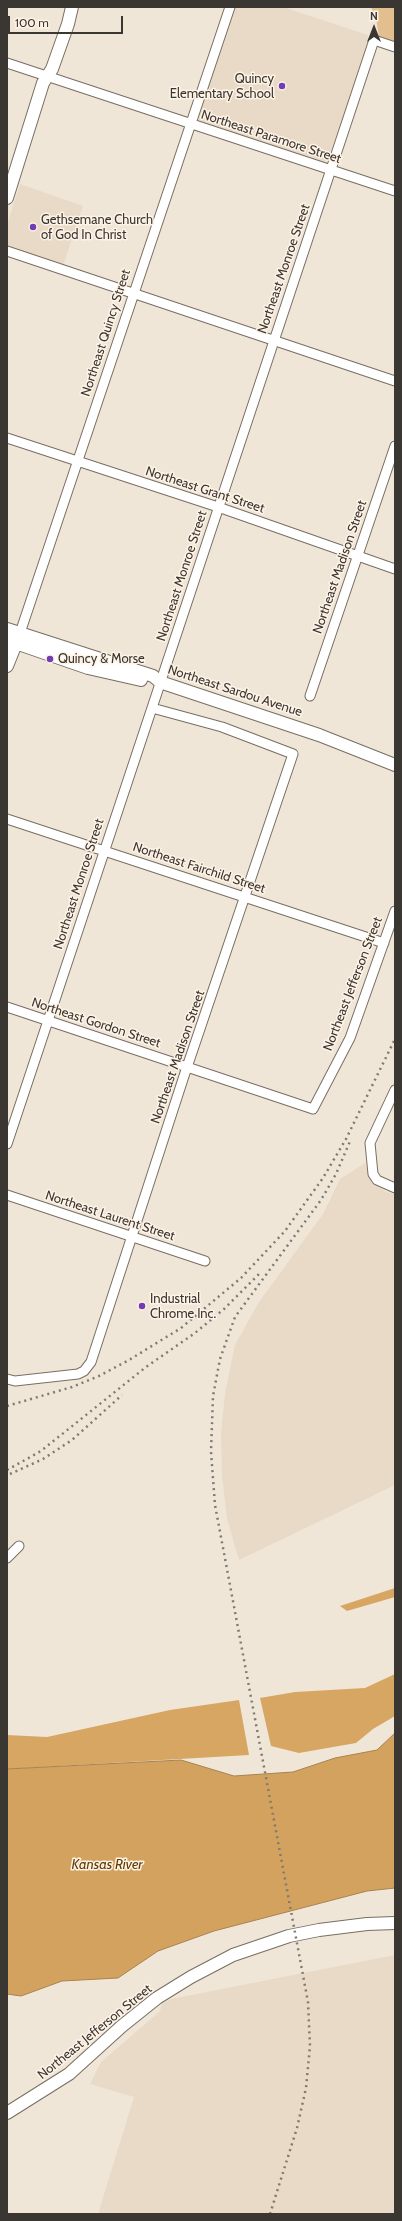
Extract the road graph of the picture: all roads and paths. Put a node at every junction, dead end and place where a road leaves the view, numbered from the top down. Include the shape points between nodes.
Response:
1 (72, 7) edge
2 (230, 7) edge
3 (395, 47) edge
4 (7, 63) edge
5 (47, 76) junction
6 (190, 124) junction
7 (332, 170) junction
8 (395, 192) edge
9 (7, 198) edge
10 (7, 251) edge
11 (134, 294) junction
12 (274, 341) junction
13 (395, 381) edge
14 (7, 438) edge
15 (395, 446) edge
16 (79, 461) junction
17 (218, 507) junction
18 (357, 556) junction
19 (395, 569) edge
20 (7, 628) edge
21 (14, 638) edge
22 (7, 666) edge
23 (160, 682) junction
24 (310, 696) dead end
25 (152, 708) junction
26 (395, 765) edge
27 (7, 818) edge
28 (104, 850) junction
29 (245, 897) junction
30 (395, 911) edge
31 (384, 942) junction
32 (7, 1007) edge
33 (47, 1020) junction
34 (188, 1067) junction
35 (395, 1090) edge
36 (313, 1109) joint
37 (7, 1144) edge
38 (395, 1188) edge
39 (7, 1195) edge
40 (132, 1237) junction
41 (206, 1261) dead end
42 (7, 1379) edge
43 (19, 1546) dead end
44 (7, 1558) edge
45 (395, 1924) edge
46 (7, 2112) edge

1 - 5 main road via 52,69
2 - 6 street, Northeast Quincy Street
3 - 7 street, Northeast Monroe Street via 374,40
4 - 5 street, Northeast Paramore Street
5 - 6 street, Northeast Paramore Street
5 - 9 main road
6 - 7 street, Northeast Paramore Street
6 - 11 street, Northeast Quincy Street
7 - 8 street, Northeast Paramore Street
7 - 12 street, Northeast Monroe Street
10 - 11 street
11 - 12 street
11 - 16 street, Northeast Quincy Street
12 - 13 street
12 - 17 street, Northeast Monroe Street
14 - 16 street, Northeast Grant Street
15 - 18 street, Northeast Madison Street
16 - 17 street, Northeast Grant Street
16 - 21 street, Northeast Quincy Street
17 - 18 street, Northeast Grant Street
17 - 23 street, Northeast Monroe Street
18 - 19 street, Northeast Grant Street
18 - 24 street, Northeast Madison Street
20 - 21 main road, Northeast Sardou Avenue
21 - 22 main road, Northeast Quincy Street
21 - 23 main road, Northeast Sardou Avenue via 153,676
23 - 25 street, Northeast Monroe Street
23 - 26 main road, Northeast Sardou Avenue via 320,734
25 - 28 street, Northeast Monroe Street
25 - 29 street, Northeast Madison Street via 222,727 294,754
27 - 28 street, Northeast Fairchild Street
28 - 29 street, Northeast Fairchild Street
28 - 33 street, Northeast Monroe Street
29 - 31 street, Northeast Fairchild Street
29 - 34 street, Northeast Madison Street
30 - 31 street, Northeast Jefferson Street
31 - 36 street, Northeast Jefferson Street via 350,1038
32 - 33 street, Northeast Gordon Street
33 - 34 street, Northeast Gordon Street
33 - 37 street, Northeast Monroe Street
34 - 36 street, Northeast Gordon Street
34 - 40 street, Northeast Madison Street
35 - 38 street via 373,1133 370,1152 373,1174 377,1180
39 - 40 street, Northeast Laurent Street
40 - 41 street, Northeast Laurent Street
40 - 42 street, Northeast Madison Street via 88,1368 70,1376 15,1381
43 - 44 street
45 - 46 main road, Northeast Jefferson Street via 342,1926 289,1936 233,1955 170,1990 133,2016 69,2074

